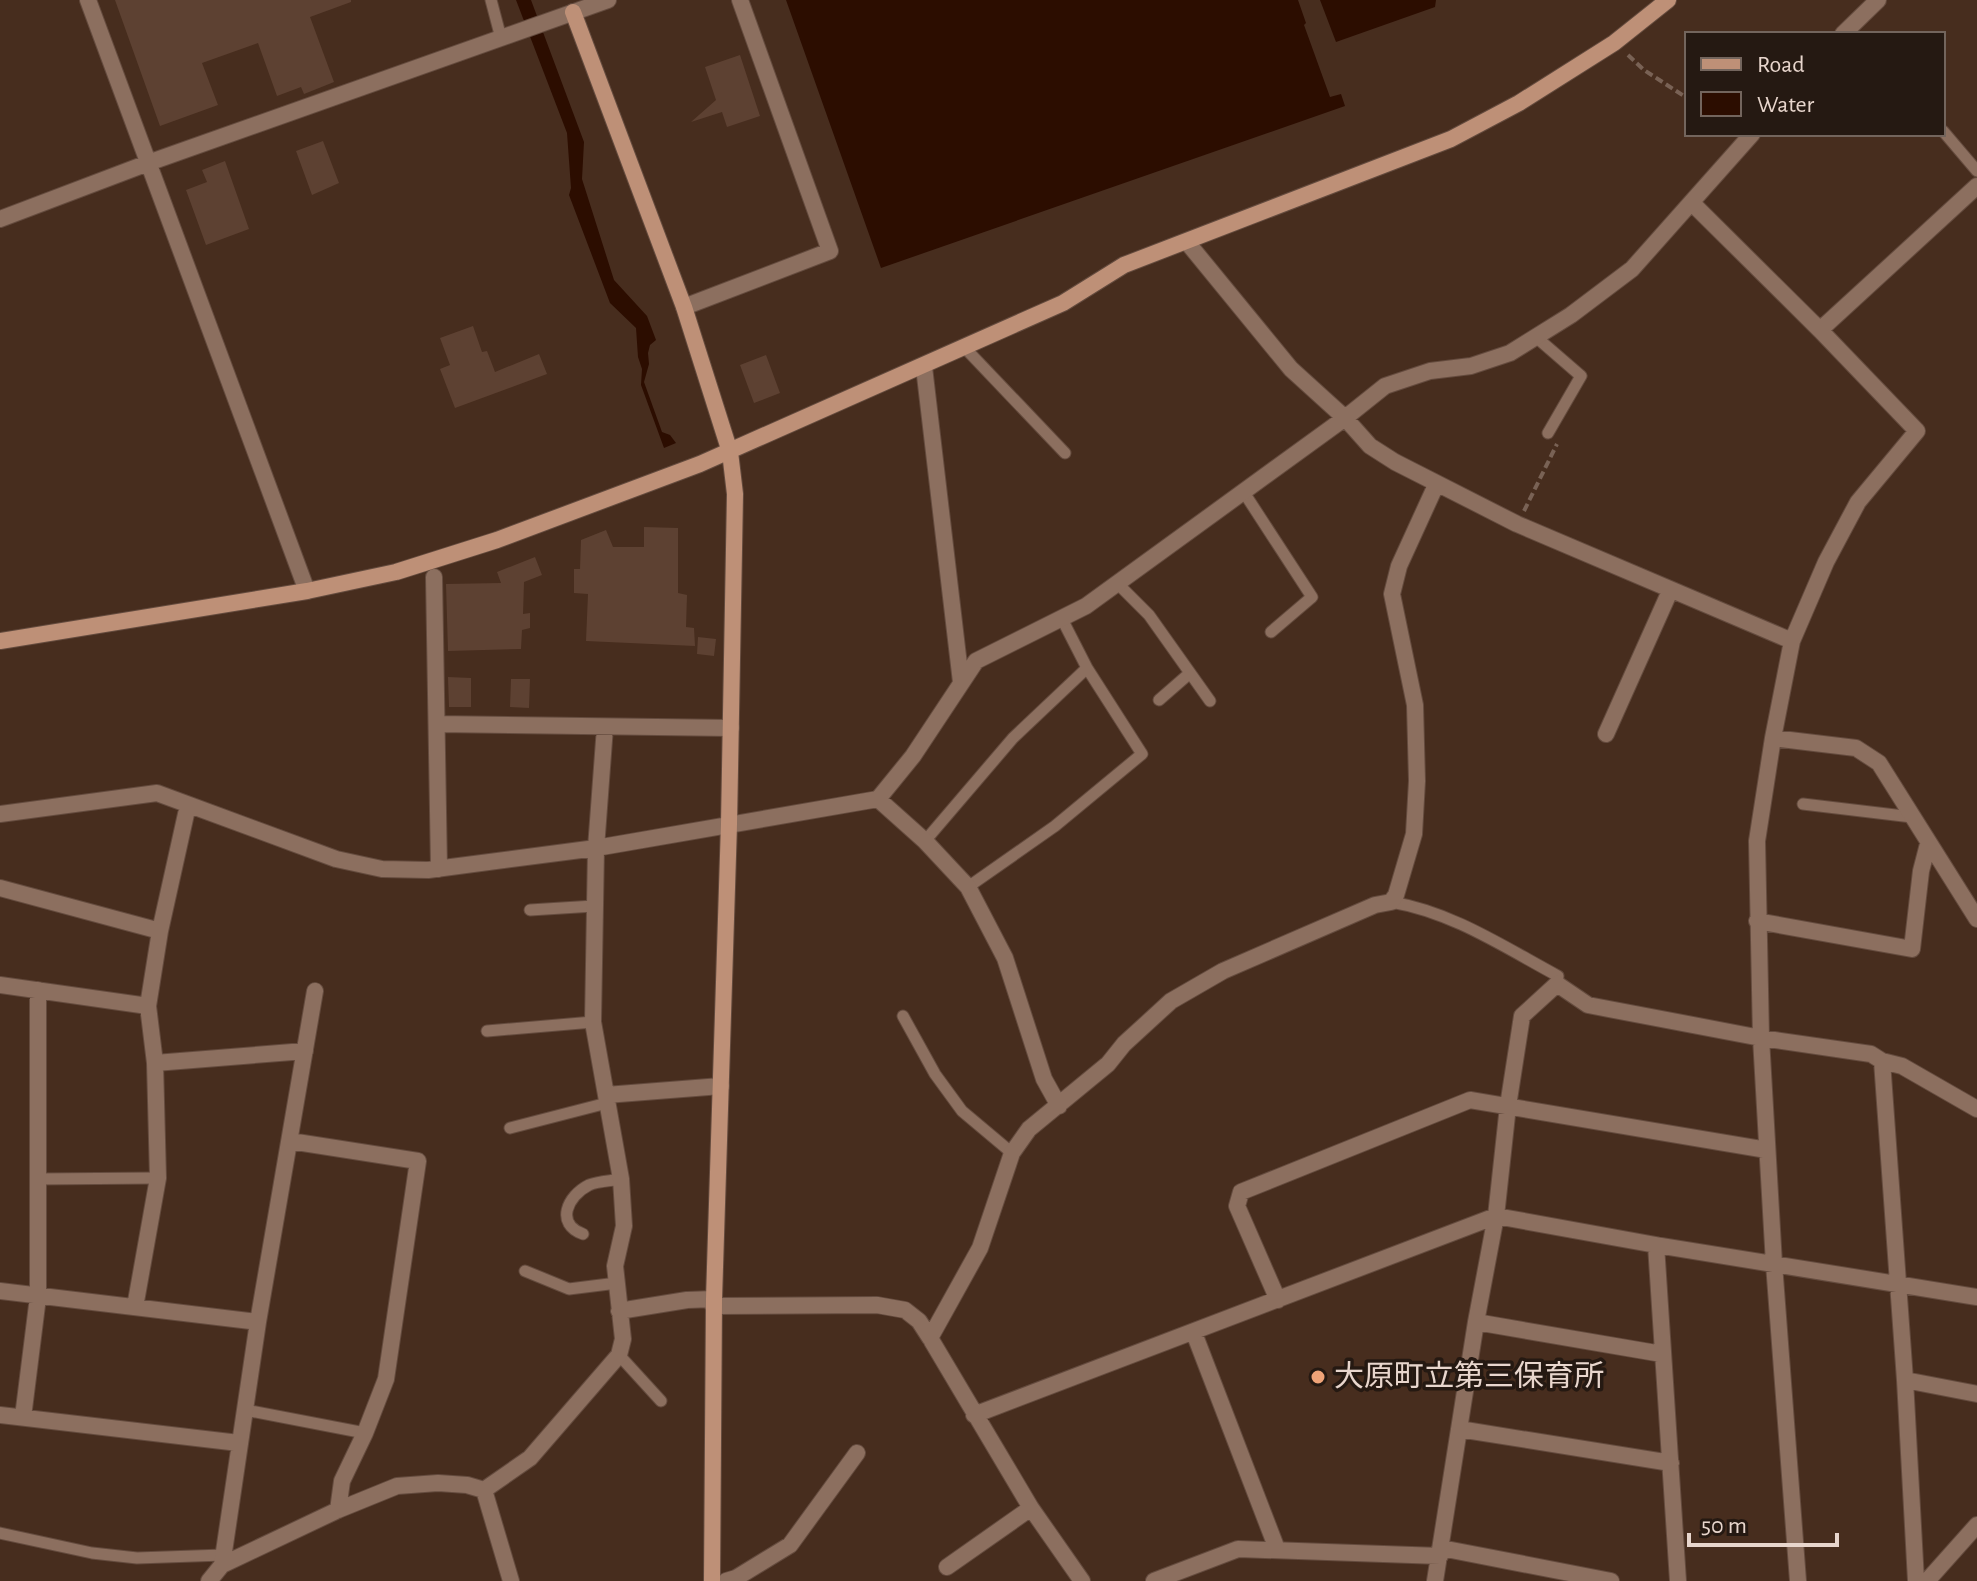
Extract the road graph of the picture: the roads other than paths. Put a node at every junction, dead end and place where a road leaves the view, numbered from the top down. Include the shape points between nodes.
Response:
1 (88, 0) edge
2 (491, 0) edge
3 (608, 0) edge
4 (740, 0) edge
5 (1668, 0) edge
6 (1878, 0) edge
7 (571, 6) edge
8 (1852, 31) edge
9 (503, 37) junction
10 (1945, 133) edge
11 (1750, 136) edge
12 (148, 163) junction
13 (1977, 171) edge
14 (1977, 186) edge
15 (1693, 204) junction
16 (0, 219) edge
17 (1187, 242) junction
18 (684, 307) junction
19 (1820, 330) junction
20 (1536, 337) junction
21 (965, 348) junction
22 (924, 367) junction
23 (1345, 418) junction
24 (1548, 433) road end
25 (730, 452) junction
26 (1065, 453) dead end
27 (1436, 485) junction
28 (1243, 491) junction
29 (434, 577) dead end
30 (1117, 583) junction
31 (307, 591) junction
32 (1670, 591) junction
33 (1062, 619) junction
34 (1271, 632) dead end
35 (0, 641) edge
36 (1792, 641) junction
37 (1087, 668) junction
38 (1190, 673) junction
39 (961, 682) junction
40 (1159, 700) dead end
41 (1210, 701) dead end
42 (437, 724) junction
43 (605, 727) junction
44 (731, 728) junction
45 (1606, 734) dead end
46 (1773, 738) junction
47 (878, 799) junction
48 (1803, 804) dead end
49 (188, 805) junction
50 (0, 814) edge
51 (1912, 817) junction
52 (729, 824) junction
53 (925, 841) junction
54 (1928, 844) junction
55 (596, 848) junction
56 (439, 869) junction
57 (968, 887) junction
58 (0, 888) edge
59 (1391, 902) junction
60 (594, 906) junction
61 (530, 910) dead end
62 (1977, 919) edge
63 (1757, 921) junction
64 (160, 931) junction
65 (1557, 984) junction
66 (0, 985) edge
67 (38, 990) junction
68 (315, 991) dead end
69 (148, 1006) junction
70 (903, 1016) dead end
71 (593, 1022) junction
72 (487, 1031) dead end
73 (1761, 1038) junction
74 (305, 1051) junction
75 (1882, 1061) junction
76 (155, 1063) junction
77 (721, 1086) junction
78 (607, 1099) junction
79 (1059, 1106) junction
80 (1508, 1106) junction
81 (1977, 1109) edge
82 (510, 1128) dead end
83 (290, 1141) junction
84 (1767, 1150) junction
85 (1012, 1153) junction
86 (158, 1178) junction
87 (37, 1179) junction
88 (621, 1179) junction
89 (1496, 1216) junction
90 (583, 1234) dead end
91 (1656, 1245) junction
92 (1774, 1264) junction
93 (525, 1271) dead end
94 (617, 1283) junction
95 (1898, 1283) junction
96 (0, 1291) edge
97 (38, 1297) junction
98 (1977, 1297) edge
99 (1278, 1300) junction
100 (714, 1303) junction
101 (135, 1307) junction
102 (619, 1311) junction
103 (258, 1322) junction
104 (1476, 1322) junction
105 (1194, 1333) junction
106 (930, 1338) junction
107 (1662, 1354) junction
108 (619, 1355) junction
109 (1905, 1380) junction
110 (1977, 1394) edge
111 (661, 1401) dead end
112 (245, 1410) junction
113 (0, 1415) edge
114 (974, 1415) junction
115 (23, 1417) junction
116 (1459, 1429) junction
117 (365, 1433) junction
118 (239, 1443) junction
119 (857, 1453) dead end
120 (1671, 1463) junction
121 (484, 1490) junction
122 (1031, 1508) junction
123 (338, 1510) junction
124 (1977, 1525) edge
125 (0, 1533) edge
126 (1277, 1549) junction
127 (1440, 1552) junction
128 (222, 1560) junction
129 (947, 1567) dead end
130 (209, 1581) edge
131 (511, 1581) edge
132 (712, 1581) edge
133 (726, 1581) edge
134 (1082, 1581) edge
135 (1154, 1581) edge
136 (1435, 1581) edge
137 (1611, 1581) edge
138 (1678, 1581) edge
139 (1798, 1581) edge
140 (1916, 1581) edge
141 (1927, 1581) edge

1 - 12 street
2 - 9 lane
3 - 7 street
4 - 18 street via 830,251
5 - 17 street via 1614,43 1451,139
6 - 8 street
7 - 9 street via 546,22
7 - 18 street
9 - 12 street
10 - 13 lane
11 - 15 street
12 - 16 street
12 - 31 street
14 - 19 street
15 - 19 street
15 - 20 street via 1632,269
17 - 21 street via 1124,265 1063,303
17 - 23 street via 1291,369
18 - 25 street
19 - 36 street via 1917,431 1858,502
20 - 23 street via 1497,358 1385,386
20 - 24 lane via 1581,376
21 - 22 street
21 - 26 lane
22 - 25 street
22 - 39 street
23 - 27 street via 1370,446
23 - 28 street
25 - 31 street via 497,540 396,572
25 - 44 street via 735,494
27 - 32 street
27 - 59 street via 1392,594 1415,705 1417,781 1414,834
28 - 30 street
28 - 34 lane via 1312,597
29 - 42 street
30 - 33 street
30 - 38 lane via 1149,615
31 - 35 street
32 - 36 street
32 - 45 street
33 - 37 lane
33 - 39 street via 976,661
36 - 46 street
37 - 53 lane via 1013,738
37 - 57 lane via 1142,754 1055,826
38 - 40 lane
38 - 41 lane
39 - 47 street
42 - 43 street
42 - 56 street
43 - 44 street
43 - 55 street
44 - 52 street
46 - 51 street via 1856,748 1879,763
46 - 63 street via 1757,841
47 - 52 street
47 - 53 street
48 - 51 lane
49 - 50 street via 157,793
49 - 56 street via 336,859 382,869
49 - 64 street
51 - 54 street
52 - 55 street
52 - 77 street
53 - 57 street
54 - 62 street
54 - 63 street via 1912,949
55 - 56 street
55 - 60 street
57 - 79 street via 1005,958 1044,1079
58 - 64 street
59 - 65 lane via 1459,922 1558,976
59 - 79 street via 1223,971 1171,1001
60 - 61 lane
60 - 71 street
63 - 73 street
64 - 69 street
65 - 73 street via 1588,1005
65 - 80 street via 1522,1016
66 - 67 street
67 - 69 street
67 - 87 street
68 - 74 street
69 - 76 street
70 - 85 lane via 962,1111
71 - 72 lane
71 - 78 street
73 - 75 street via 1871,1054
73 - 84 street
74 - 76 street
74 - 83 street
75 - 81 street via 1902,1066
75 - 95 street
76 - 86 street
77 - 78 street
77 - 100 street
78 - 82 lane
78 - 88 street
79 - 85 street via 1029,1129
80 - 84 street
80 - 89 street
80 - 99 street via 1470,1100 1241,1192 1237,1206
83 - 103 street
83 - 117 street via 418,1161 386,1379
84 - 92 street
85 - 106 street via 980,1248
86 - 87 lane
86 - 101 street
87 - 97 street
88 - 90 lane via 592,1184 572,1200 566,1221
88 - 94 street via 624,1226 615,1266
89 - 91 street
89 - 99 street
89 - 104 street
91 - 92 street
91 - 107 street
92 - 95 street
92 - 139 street
93 - 94 lane via 569,1289
94 - 102 street
95 - 98 street
95 - 109 street
96 - 97 street
97 - 101 street
97 - 115 street
99 - 105 street
100 - 102 street via 687,1300
100 - 106 street via 877,1305 905,1310
100 - 132 street
101 - 103 street
102 - 108 street
103 - 112 street
104 - 107 street
104 - 116 street
105 - 114 street
105 - 126 street
106 - 114 street
107 - 120 street
108 - 111 lane
108 - 121 street via 530,1458
109 - 110 street
109 - 140 street
112 - 117 lane
112 - 118 street
113 - 115 street
114 - 122 street
115 - 118 street
116 - 120 street
116 - 127 street
117 - 123 street via 342,1481
118 - 128 street
119 - 133 street via 790,1545
120 - 138 street
121 - 123 street via 438,1483 397,1486
121 - 131 street
122 - 129 street
122 - 134 street
123 - 128 street
124 - 141 street
125 - 128 lane via 92,1553
126 - 127 street
126 - 135 street via 1238,1549
127 - 136 street
127 - 137 street
128 - 130 street

